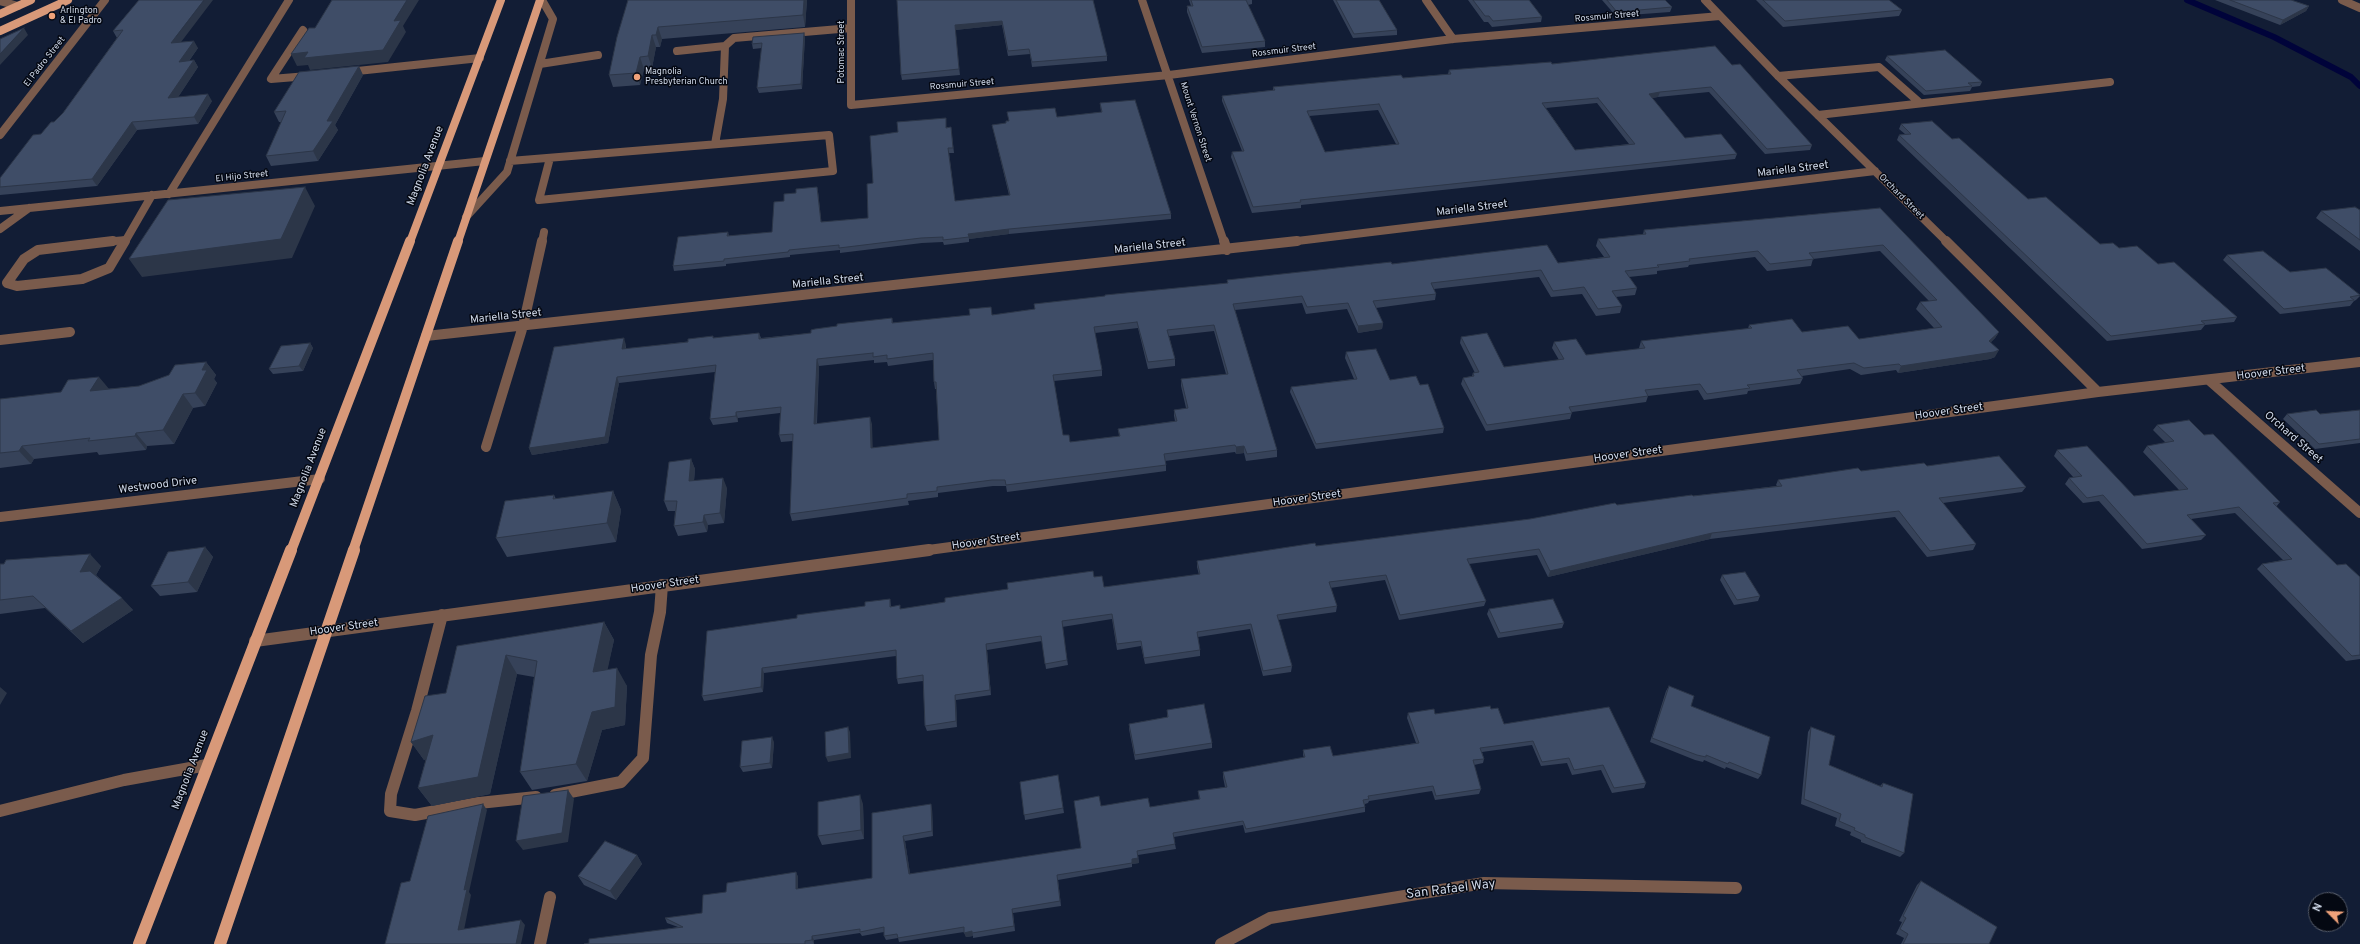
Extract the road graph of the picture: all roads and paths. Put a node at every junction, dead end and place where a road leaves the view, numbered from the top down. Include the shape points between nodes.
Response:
1 (31, 0) edge
2 (68, 0) edge
3 (105, 0) edge
4 (289, 0) edge
5 (501, 0) edge
6 (541, 0) edge
7 (851, 0) edge
8 (1142, 0) edge
9 (1426, 0) edge
10 (1705, 0) edge
11 (2343, 0) edge
12 (0, 1) edge
13 (18, 6) junction
14 (2360, 8) edge
15 (0, 14) edge
16 (1720, 16) junction
17 (851, 28) junction
18 (303, 30) dead end
19 (0, 31) edge
20 (1453, 39) junction
21 (726, 46) junction
22 (677, 51) dead end
23 (598, 55) dead end
24 (480, 58) junction
25 (540, 64) junction
26 (339, 72) edge
27 (316, 75) edge
28 (1169, 75) junction
29 (1778, 76) junction
30 (2110, 82) dead end
31 (1920, 104) junction
32 (851, 105) joint
33 (1818, 115) junction
34 (0, 135) edge
35 (715, 144) junction
36 (550, 158) junction
37 (485, 161) junction
38 (510, 161) junction
39 (440, 167) junction
40 (1875, 171) junction
41 (169, 194) junction
42 (152, 195) junction
43 (29, 208) junction
44 (0, 211) edge
45 (466, 217) junction
46 (0, 228) edge
47 (544, 232) dead end
48 (126, 240) junction
49 (1227, 250) junction
50 (523, 326) junction
51 (70, 332) dead end
52 (426, 336) junction
53 (0, 340) edge
54 (2360, 362) edge
55 (2210, 381) junction
56 (2098, 392) junction
57 (486, 447) dead end
58 (320, 479) junction
59 (2360, 513) edge
60 (0, 517) edge
61 (662, 585) junction
62 (442, 615) junction
63 (325, 631) junction
64 (255, 641) junction
65 (207, 765) junction
66 (0, 811) edge
67 (1736, 888) dead end
68 (550, 897) dead end
69 (138, 944) edge
70 (220, 944) edge
71 (540, 944) edge
72 (1221, 944) edge

1 - 13 main road
2 - 19 main road
3 - 34 street, El Padro Street
4 - 41 street
5 - 24 main road, Magnolia Avenue
6 - 25 street via 553,19
6 - 37 main road
7 - 17 street, Potomac Street
8 - 28 street, Mount Vernon Street
9 - 20 street
10 - 16 street, Orchard Street
11 - 14 street
12 - 13 street
13 - 15 main road
16 - 20 street, Rossmuir Street
16 - 29 street, Orchard Street
17 - 21 street via 734,38
17 - 32 street, Potomac Street
18 - 27 street via 271,79
20 - 28 street, Rossmuir Street
21 - 22 street
21 - 35 street via 723,99
23 - 25 street
24 - 26 street
24 - 39 main road, Magnolia Avenue
25 - 38 street
28 - 32 street, Rossmuir Street
28 - 49 street, Mount Vernon Street
29 - 31 street via 1879,67
29 - 33 street, Orchard Street
30 - 31 street
31 - 33 street
33 - 40 street, Orchard Street
35 - 36 street
35 - 36 street via 829,135 833,171 539,200
36 - 38 street
37 - 39 street, El Hijo Street
37 - 45 main road
38 - 45 street via 506,172
39 - 41 street, El Hijo Street
39 - 58 main road, Magnolia Avenue
40 - 49 street, Mariella Street
40 - 56 street, Orchard Street
41 - 42 street, El Hijo Street
42 - 43 street, El Hijo Street
42 - 48 street
43 - 44 street, El Hijo Street
43 - 46 street
45 - 52 main road
47 - 50 street
48 - 48 street via 109,268 82,280 17,286 7,283 24,259 38,250
49 - 50 street, Mariella Street
50 - 52 street, Mariella Street
50 - 57 street
51 - 53 street
52 - 63 main road
54 - 55 street, Hoover Street
55 - 56 street, Hoover Street
55 - 59 street, Orchard Street
56 - 61 street, Hoover Street
58 - 60 street, Westwood Drive
58 - 64 main road, Magnolia Avenue
61 - 62 street, Hoover Street
61 - 62 street via 660,612 651,655 643,758 621,782 561,794 479,803 429,814 415,815 390,811 391,794 417,711
62 - 63 street, Hoover Street
63 - 64 street, Hoover Street
63 - 70 main road
64 - 65 main road, Magnolia Avenue
65 - 66 street via 124,780
65 - 69 main road, Magnolia Avenue
67 - 72 street, San Rafael Way via 1484,883 1270,918
68 - 71 street

